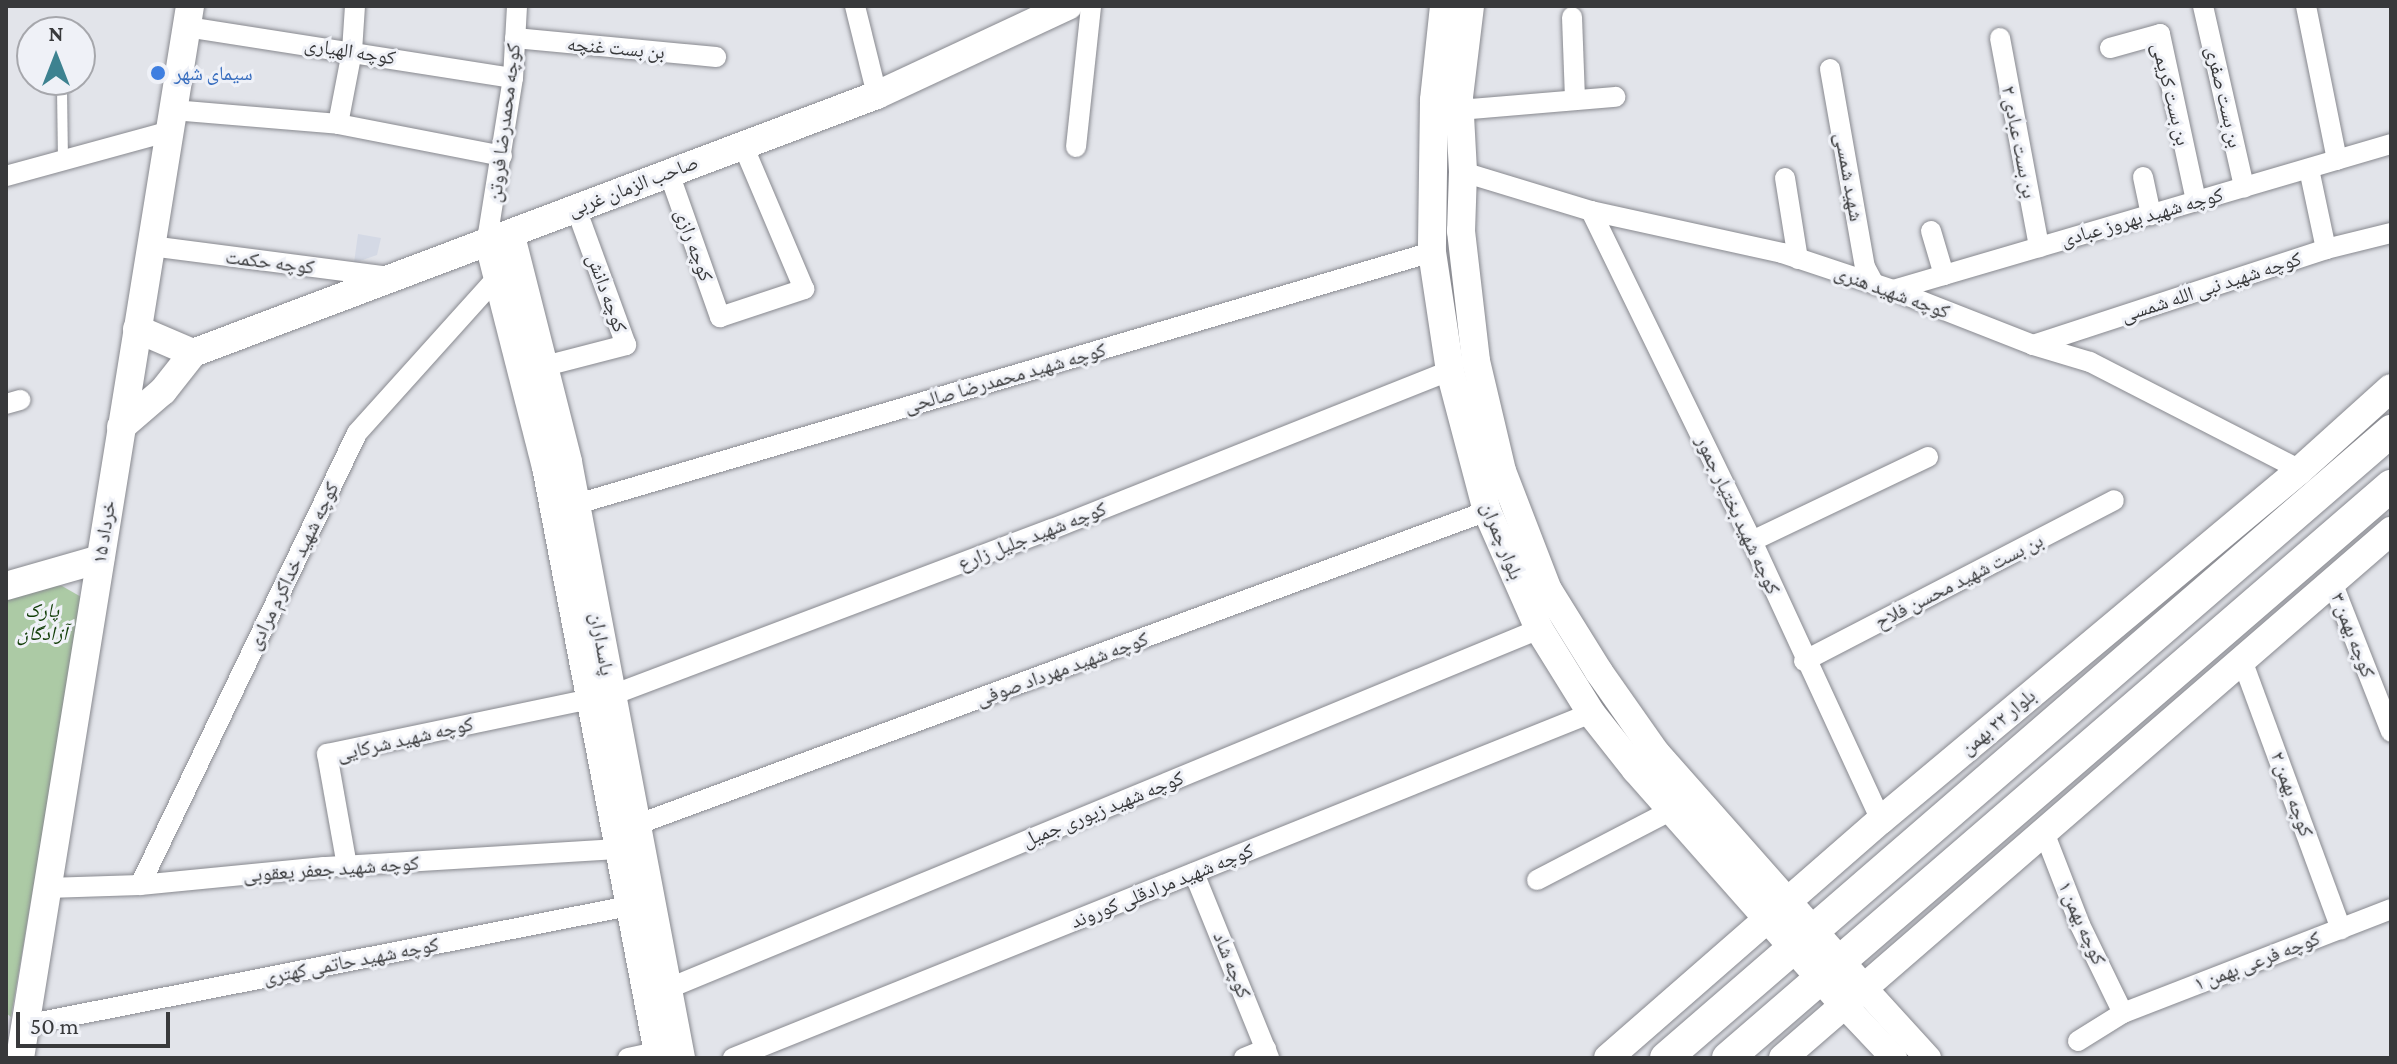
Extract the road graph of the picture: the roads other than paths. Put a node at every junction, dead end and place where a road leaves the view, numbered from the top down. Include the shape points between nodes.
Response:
1 (355, 6) edge
2 (517, 6) edge
3 (855, 6) edge
4 (1068, 6) edge
5 (1091, 6) edge
6 (1444, 6) edge
7 (1470, 6) edge
8 (2203, 6) edge
9 (2306, 6) edge
10 (188, 16) edge
11 (1572, 17) dead end
12 (515, 38) junction
13 (2000, 38) dead end
14 (2110, 48) dead end
15 (352, 51) junction
16 (716, 57) dead end
17 (1830, 69) dead end
18 (513, 78) junction
19 (877, 95) junction
20 (62, 96) edge
21 (1615, 97) dead end
22 (1575, 100) junction
23 (1459, 110) junction
24 (171, 120) junction
25 (338, 124) junction
26 (2391, 144) edge
27 (743, 145) junction
28 (1076, 147) dead end
29 (502, 156) junction
30 (63, 159) junction
31 (2337, 160) junction
32 (2309, 169) junction
33 (1463, 172) junction
34 (669, 173) junction
35 (6, 176) edge
36 (2143, 177) dead end
37 (1785, 178) dead end
38 (2244, 187) junction
39 (2196, 201) junction
40 (576, 208) junction
41 (1591, 211) junction
42 (2151, 215) junction
43 (1931, 231) dead end
44 (2391, 233) edge
45 (499, 236) junction
46 (151, 246) junction
47 (2039, 247) junction
48 (2326, 249) junction
49 (1432, 252) junction
50 (1798, 259) junction
51 (1944, 275) junction
52 (389, 277) junction
53 (495, 280) junction
54 (1884, 287) junction
55 (137, 329) junction
56 (2033, 345) junction
57 (193, 353) junction
58 (545, 366) junction
59 (1450, 371) junction
60 (2391, 388) edge
61 (121, 427) junction
62 (2391, 431) edge
63 (1928, 457) dead end
64 (2300, 470) junction
65 (2391, 486) edge
66 (2114, 500) dead end
67 (577, 504) junction
68 (1487, 511) junction
69 (2391, 531) edge
70 (1752, 541) junction
71 (100, 559) junction
72 (2332, 582) junction
73 (6, 586) edge
74 (1539, 629) junction
75 (2242, 660) junction
76 (1804, 661) junction
77 (601, 697) junction
78 (1591, 713) junction
79 (2391, 732) edge
80 (1672, 810) junction
81 (1881, 820) junction
82 (636, 825) junction
83 (2044, 832) junction
84 (615, 849) junction
85 (347, 866) junction
86 (1194, 873) junction
87 (1537, 880) dead end
88 (140, 885) junction
89 (47, 888) junction
90 (629, 906) junction
91 (2391, 909) edge
92 (1777, 911) junction
93 (2341, 929) junction
94 (1803, 940) junction
95 (1829, 969) junction
96 (667, 989) junction
97 (1854, 996) junction
98 (2123, 1013) junction
99 (2078, 1041) dead end
100 (15, 1043) edge
101 (1268, 1054) edge
102 (666, 1056) edge
103 (628, 1058) edge
104 (733, 1058) edge
105 (1244, 1058) edge
106 (1608, 1058) edge
107 (1666, 1058) edge
108 (1728, 1058) edge
109 (1783, 1058) edge
110 (1894, 1058) edge
111 (1928, 1058) edge

1 - 15 street
2 - 12 street, کوچه محمدرضا فروتن
3 - 19 street
4 - 19 main road, صاحب الزمان غربی
5 - 28 street
6 - 49 main road, بلوار چمران via 1434,100
7 - 23 main road, بلوار چمران
8 - 38 street, بن بست صفری
9 - 31 street
10 - 15 street, کوچه الهیاری
10 - 24 main road, ۱۵ خرداد
11 - 22 street
12 - 16 street, بن بست غنچه
12 - 18 street, کوچه محمدرضا فروتن
13 - 47 street, بن بست عبادی ۲
14 - 39 street, بن بست کریمی via 2160,34
15 - 18 street, کوچه الهیاری
15 - 25 street
17 - 54 street, شهید شمسی via 1865,267
18 - 29 street, کوچه محمدرضا فروتن
19 - 27 main road, صاحب الزمان غربی
20 - 30 lane
21 - 22 street
22 - 23 street
23 - 33 main road, بلوار چمران
24 - 25 street
24 - 30 street
24 - 46 main road, ۱۵ خرداد
25 - 29 street
26 - 31 street, کوچه شهید بهروز عبادی
27 - 34 main road, صاحب الزمان غربی
27 - 34 street, کوچه رازی via 804,289 720,317
29 - 45 street, کوچه محمدرضا فروتن
30 - 35 street
31 - 32 street, کوچه شهید بهروز عبادی
32 - 38 street, کوچه شهید بهروز عبادی
32 - 48 street
33 - 41 street, کوچه شهید هنری
33 - 92 main road, بلوار چمران via 1461,231 1476,361 1502,471 1548,590 1656,753
34 - 40 main road, صاحب الزمان غربی
36 - 42 street
37 - 50 street
38 - 39 street, کوچه شهید بهروز عبادی
39 - 42 street, کوچه شهید بهروز عبادی
40 - 45 main road, صاحب الزمان غربی
40 - 58 street, کوچه دانش via 626,345
41 - 50 street, کوچه شهید هنری
41 - 70 street, کوچه شهید بختیار جمور
42 - 47 street, کوچه شهید بهروز عبادی
43 - 51 street
44 - 48 street, کوچه شهید نبی الله شمسی
45 - 52 main road, صاحب الزمان غربی
45 - 53 street, پاسداران
45 - 58 street, پاسداران
46 - 52 street, کوچه حکمت
46 - 55 main road, ۱۵ خرداد
47 - 51 street, کوچه شهید بهروز عبادی
48 - 56 street, کوچه شهید نبی الله شمسی
49 - 59 main road, بلوار چمران
49 - 67 street, کوچه شهید محمدرضا صالحی
50 - 54 street, کوچه شهید هنری
51 - 54 street, کوچه شهید بهروز عبادی
52 - 57 main road, صاحب الزمان غربی
53 - 77 street, پاسداران
53 - 88 street, کوچه شهید خداکرم مرادی via 357,433
54 - 56 street, کوچه شهید هنری
55 - 57 main road
55 - 61 main road, ۱۵ خرداد
56 - 64 street, کوچه شهید هنری via 2090,362
57 - 61 main road via 163,391
58 - 67 street, پاسداران
59 - 68 main road, بلوار چمران
59 - 77 street, کوچه شهید جلیل زارع via 1052,529
60 - 64 main road, بلوار ۲۲ بهمن
61 - 71 main road, ۱۵ خرداد
62 - 94 main road, بلوار ۲۲ بهمن
63 - 70 street
64 - 81 main road, بلوار ۲۲ بهمن
65 - 95 main road
66 - 76 street, بن بست شهید محسن فلاح
67 - 77 street, پاسداران
68 - 74 main road, بلوار چمران
68 - 82 street, کوچه شهید مهرداد صوفی
69 - 72 main road
70 - 76 street, کوچه شهید بختیار جمور
71 - 73 main road
71 - 89 main road, ۱۵ خرداد
72 - 75 main road
72 - 79 street, کوچه بهمن ۳
74 - 78 main road, بلوار چمران
74 - 96 street, کوچه شهید زیوری جمیل
75 - 83 main road
75 - 93 street, کوچه بهمن ۲
76 - 81 street, کوچه شهید بختیار جمور
77 - 82 street, پاسداران
77 - 84 street, پاسداران
77 - 85 street, کوچه شهید شرکایی via 327,754
78 - 80 main road, بلوار چمران
78 - 86 street, کوچه شهید مرادقلی کوروند
80 - 87 street
80 - 92 main road, بلوار چمران
81 - 92 main road, بلوار ۲۲ بهمن
82 - 96 street, پاسداران
83 - 97 main road
83 - 98 street, کوچه بهمن ۱ via 2080,925
84 - 85 street, کوچه شهید جعفر یعقوبی
84 - 90 street, پاسداران
85 - 88 street, کوچه شهید جعفر یعقوبی
86 - 101 street, کوچه شاد
86 - 104 street, کوچه شهید مرادقلی کوروند
88 - 89 street, کوچه شهید جعفر یعقوبی
89 - 100 main road, ۱۵ خرداد
90 - 100 street, کوچه شهید حاتمی کهتری
90 - 102 street, پاسداران
91 - 93 street, کوچه فرعی بهمن ۱
92 - 94 main road, بلوار چمران
92 - 106 main road, بلوار ۲۲ بهمن
93 - 98 street, کوچه فرعی بهمن ۱
94 - 95 main road, بلوار چمران
94 - 107 main road, بلوار ۲۲ بهمن
95 - 97 main road, بلوار چمران
95 - 108 main road
96 - 102 street, پاسداران
97 - 109 main road
97 - 110 street
97 - 111 street
98 - 99 street, کوچه فرعی بهمن ۱
101 - 105 street
102 - 103 street

